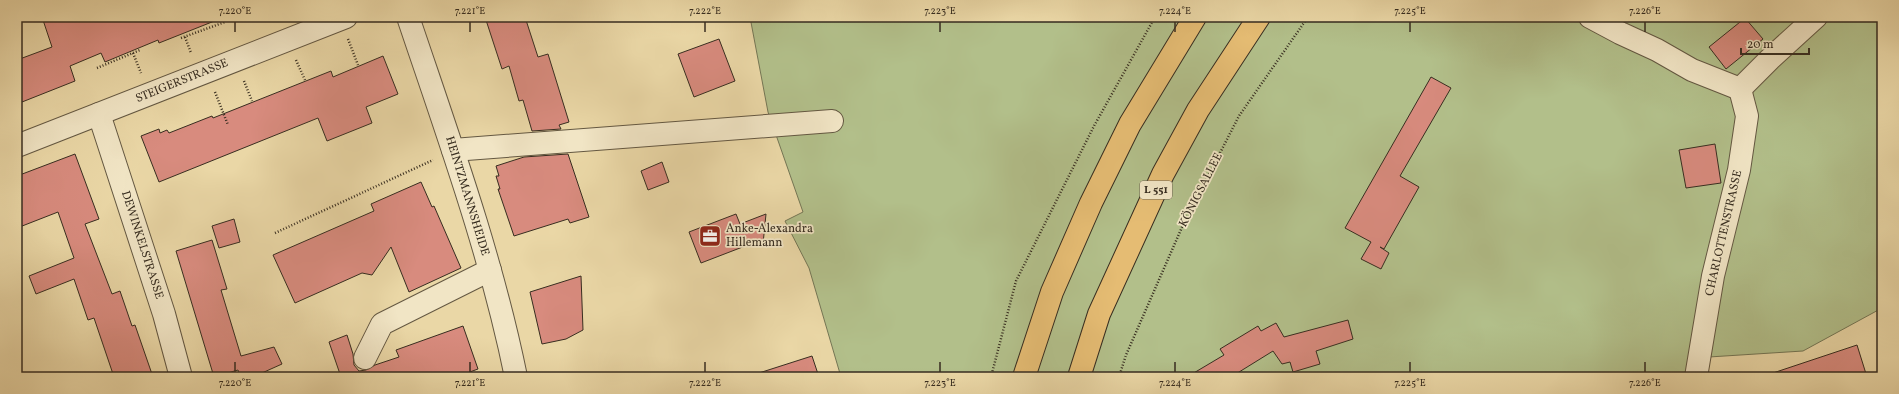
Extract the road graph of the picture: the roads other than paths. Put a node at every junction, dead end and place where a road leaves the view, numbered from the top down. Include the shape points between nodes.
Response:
1 (408, 17) edge
2 (1195, 17) edge
3 (1259, 17) edge
4 (1590, 17) edge
5 (1816, 17) edge
6 (343, 18) edge
7 (1740, 89) junction
8 (99, 114) junction
9 (832, 121) dead end
10 (17, 146) edge
11 (453, 150) junction
12 (490, 270) junction
13 (365, 358) dead end
14 (181, 377) edge
15 (516, 377) edge
16 (1024, 377) edge
17 (1079, 377) edge
18 (1696, 377) edge

1 - 11 street, HEINTZMANNSHEIDE
2 - 16 main road via 1130,124 1091,203 1052,292
3 - 17 main road, L 551 via 1198,110 1163,174 1099,314
4 - 7 street via 1692,70
5 - 7 street
6 - 8 street, STEIGERSTRASSE
7 - 18 street, CHARLOTTENSTRASSE via 1747,116 1739,170 1713,276
8 - 10 street, STEIGERSTRASSE
8 - 14 street, DEWINKELSTRASSE via 164,314
9 - 11 street
11 - 12 street, HEINTZMANNSHEIDE
12 - 13 street via 382,324
12 - 15 street, HEINTZMANNSHEIDE

